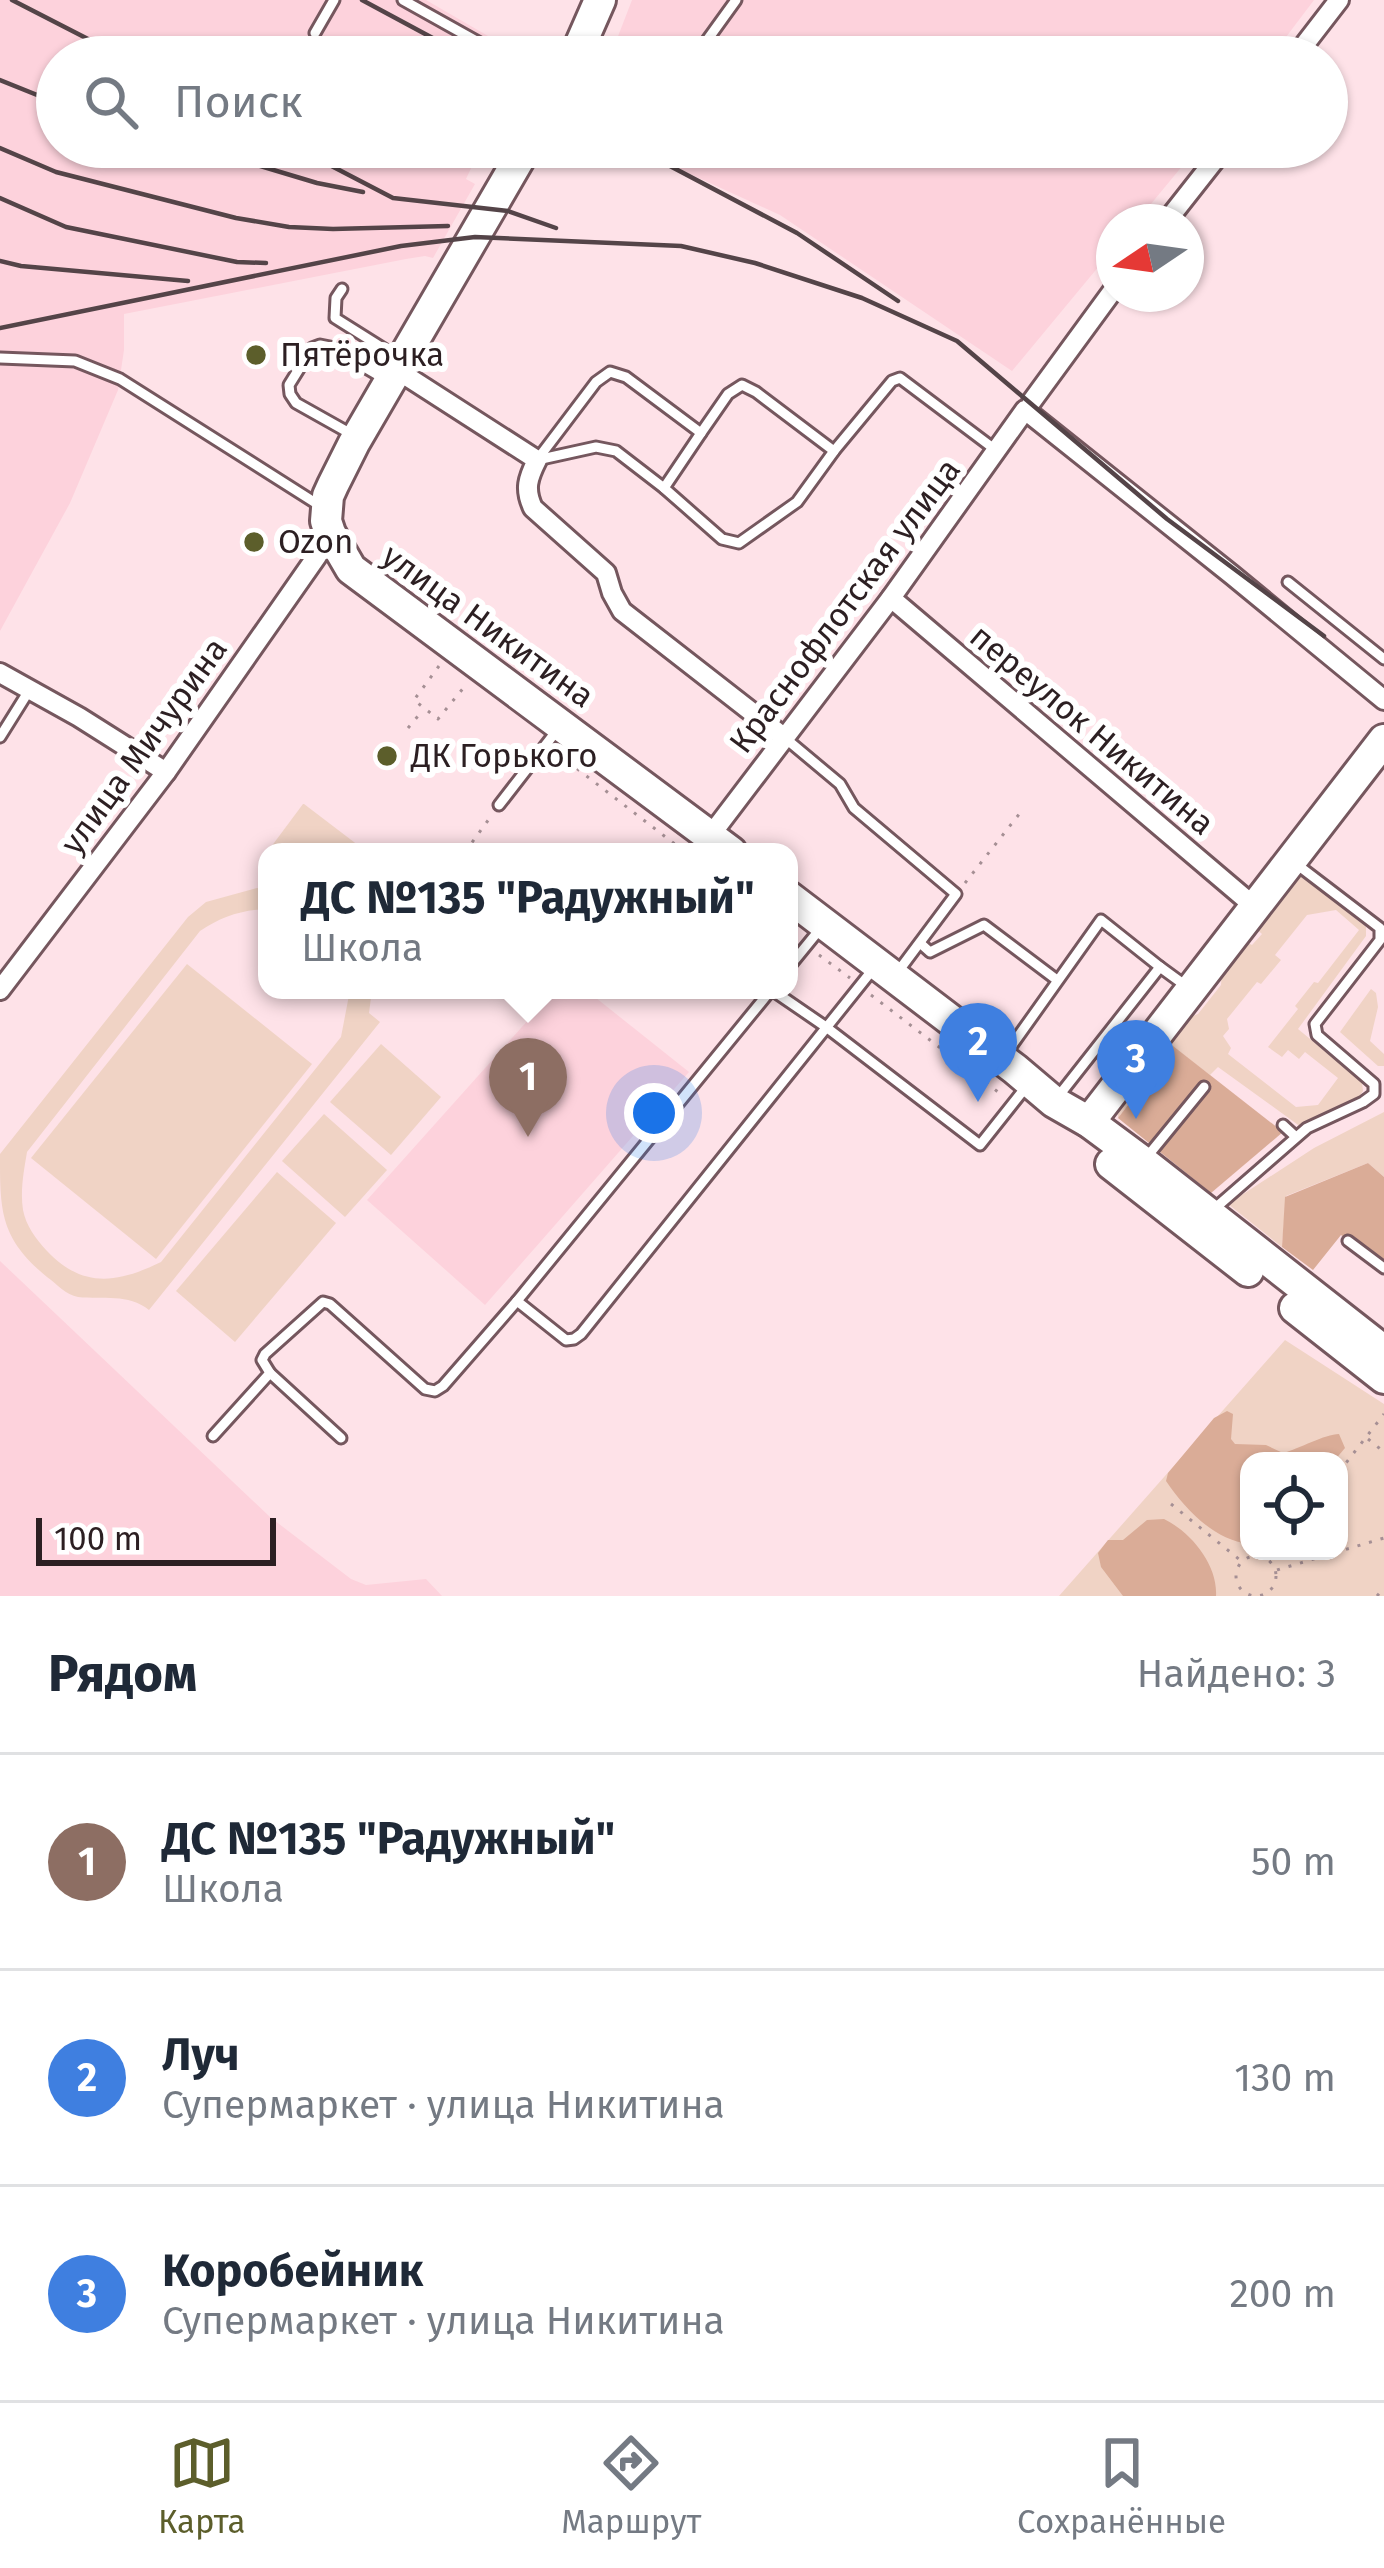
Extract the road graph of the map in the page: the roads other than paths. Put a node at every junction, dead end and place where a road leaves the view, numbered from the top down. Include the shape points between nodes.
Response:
1 (334, 0) edge
2 (403, 0) edge
3 (736, 0) edge
4 (1340, 0) edge
5 (595, 2) edge
6 (315, 33) dead end
7 (467, 36) edge
8 (583, 36) edge
9 (709, 36) edge
10 (1312, 36) edge
11 (514, 168) edge
12 (1208, 168) edge
13 (1180, 204) edge
14 (341, 289) dead end
15 (1097, 312) edge
16 (0, 358) edge
17 (396, 370) junction
18 (1028, 406) junction
19 (701, 433) junction
20 (357, 437) junction
21 (834, 451) junction
22 (997, 451) junction
23 (536, 460) junction
24 (664, 488) junction
25 (330, 509) junction
26 (1288, 582) dead end
27 (891, 598) junction
28 (1384, 659) edge
29 (0, 673) edge
30 (30, 688) junction
31 (1384, 700) edge
32 (561, 724) junction
33 (0, 737) edge
34 (785, 738) junction
35 (1384, 740) edge
36 (166, 772) junction
37 (499, 805) road end
38 (719, 843) edge
39 (721, 843) edge
40 (1292, 860) junction
41 (1255, 907) junction
42 (798, 911) edge
43 (815, 935) junction
44 (920, 943) junction
45 (798, 957) edge
46 (1160, 967) junction
47 (877, 976) junction
48 (1058, 980) junction
49 (1190, 989) junction
50 (0, 990) edge
51 (764, 999) edge
52 (784, 999) edge
53 (826, 1028) junction
54 (1002, 1059) junction
55 (1204, 1087) dead end
56 (1032, 1096) junction
57 (1089, 1122) junction
58 (1282, 1124) dead end
59 (1296, 1137) junction
60 (1143, 1162) junction
61 (1210, 1213) junction
62 (1348, 1241) dead end
63 (1384, 1268) edge
64 (517, 1301) junction
65 (1383, 1354) edge
66 (270, 1373) junction
67 (213, 1436) dead end
68 (341, 1438) dead end

1 - 6 lane
2 - 7 lane
3 - 9 lane
4 - 10 street
5 - 8 main road
11 - 17 main road
12 - 13 street
14 - 17 lane via 335,318
15 - 18 street, Краснофлотская улица
16 - 25 lane via 75,361 120,379
17 - 20 main road
17 - 20 lane via 320,345 290,385 296,403
17 - 23 street
18 - 22 street, Краснофлотская улица
18 - 31 street
19 - 21 lane via 742,386
19 - 23 lane via 610,372
19 - 24 lane
20 - 25 main road
21 - 22 lane via 901,378
21 - 24 lane via 796,502 740,543 722,539
22 - 27 street, Краснофлотская улица
23 - 24 lane via 596,446 616,451
23 - 34 street via 527,482 533,508 606,573 622,611
25 - 32 main road, улица Никитина via 351,569
25 - 36 street, улица Мичурина via 317,556
26 - 28 lane
27 - 34 street, Краснофлотская улица
27 - 41 street, переулок Никитина
29 - 30 street
30 - 33 lane
30 - 36 street
32 - 37 lane
32 - 38 main road, улица Никитина
34 - 39 street, Краснофлотская улица
34 - 44 lane via 956,894
35 - 40 main road
36 - 50 street, улица Мичурина
40 - 41 main road
40 - 59 lane via 1382,934 1314,1030 1374,1084 1374,1094
41 - 49 main road
42 - 43 main road
43 - 45 lane
43 - 47 main road
44 - 47 lane
44 - 48 lane via 930,952 984,926
46 - 48 lane via 1102,920
46 - 49 lane
46 - 56 lane
47 - 53 lane
47 - 54 main road
48 - 54 lane
49 - 57 main road
51 - 64 lane
52 - 53 lane
53 - 56 lane via 980,1145
53 - 64 lane via 581,1334 566,1340
54 - 56 main road
55 - 60 lane
56 - 57 main road
57 - 60 main road
57 - 65 main road via 1106,1160
58 - 59 lane
59 - 61 lane
60 - 61 main road
61 - 65 main road
62 - 63 lane
64 - 66 lane via 435,1391 322,1302 265,1354
66 - 67 lane
66 - 68 lane

